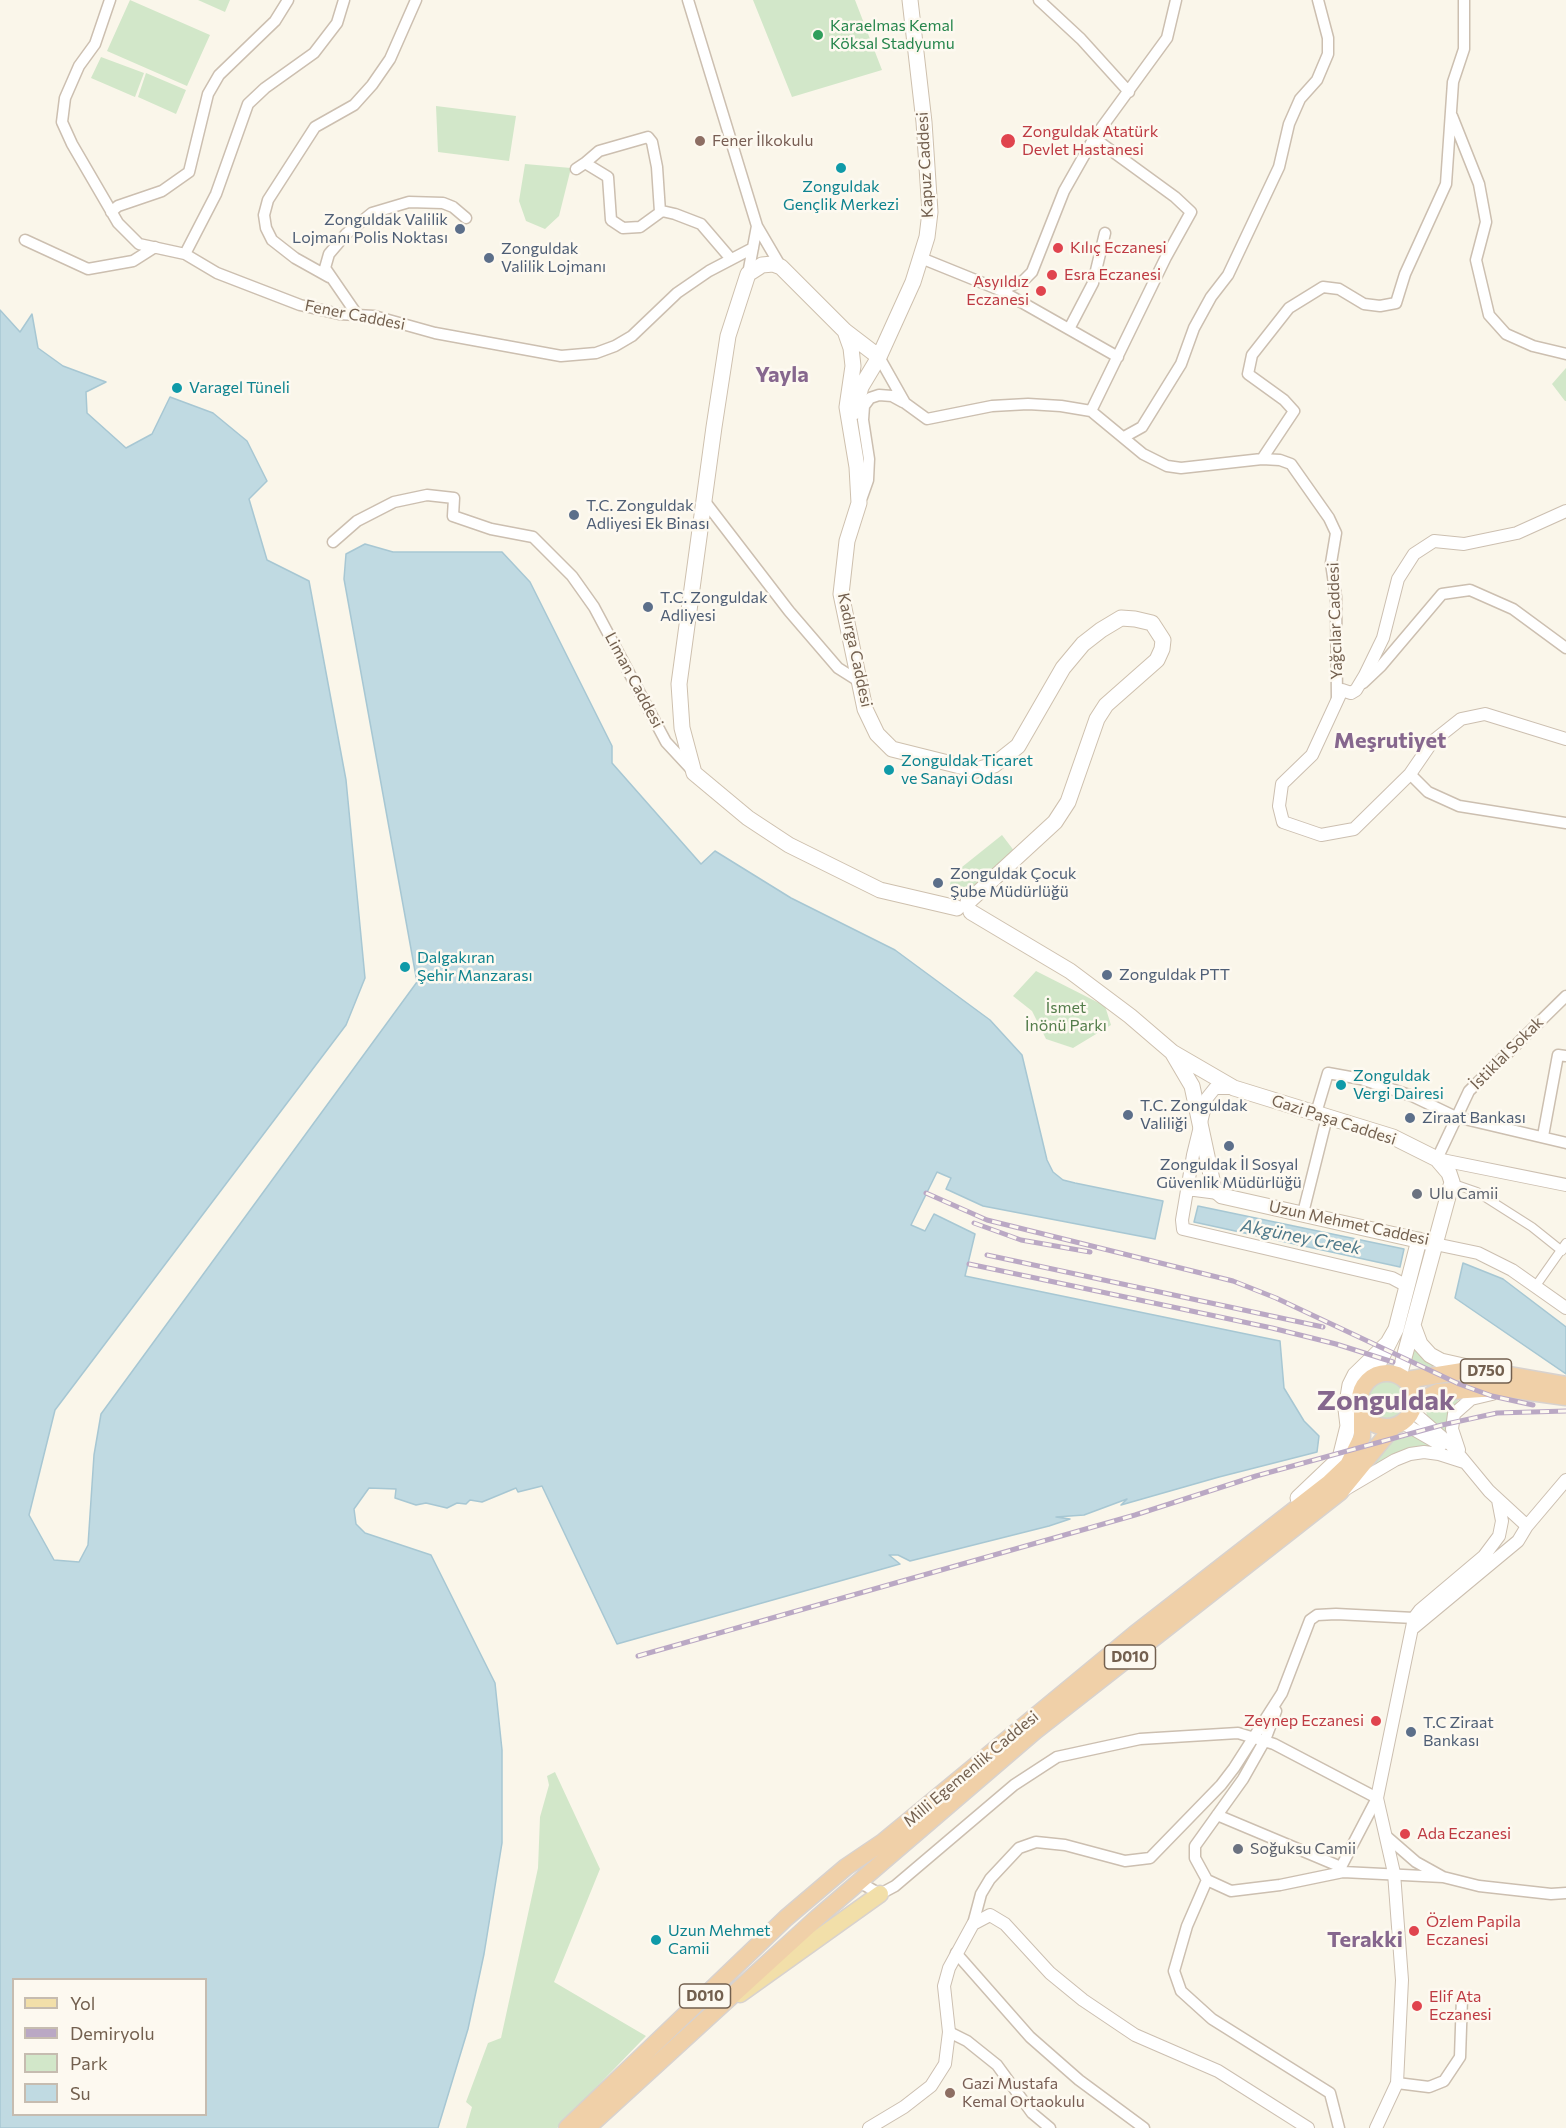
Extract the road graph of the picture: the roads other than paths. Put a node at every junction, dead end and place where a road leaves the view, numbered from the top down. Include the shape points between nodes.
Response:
1 (110, 0) edge
2 (288, 0) edge
3 (344, 0) edge
4 (416, 0) edge
5 (688, 0) edge
6 (910, 0) edge
7 (1039, 0) edge
8 (1176, 0) edge
9 (1318, 0) edge
10 (1464, 0) edge
11 (1129, 92) junction
12 (1450, 112) junction
13 (1094, 138) junction
14 (585, 163) junction
15 (576, 169) dead end
16 (111, 212) junction
17 (660, 212) junction
18 (466, 218) dead end
19 (757, 226) junction
20 (1105, 233) dead end
21 (25, 240) dead end
22 (155, 247) junction
23 (753, 248) junction
24 (185, 254) junction
25 (921, 258) junction
26 (731, 259) junction
27 (781, 267) junction
28 (748, 274) junction
29 (329, 277) junction
30 (1000, 290) junction
31 (358, 316) junction
32 (1069, 329) junction
33 (845, 331) junction
34 (889, 333) junction
35 (1566, 354) edge
36 (879, 357) junction
37 (1118, 357) junction
38 (905, 403) junction
39 (1091, 411) junction
40 (851, 431) junction
41 (1124, 437) junction
42 (1262, 459) junction
43 (706, 503) junction
44 (859, 503) junction
45 (1566, 511) edge
46 (333, 542) dead end
47 (1566, 648) edge
48 (857, 680) junction
49 (1356, 690) junction
50 (1337, 704) junction
51 (1566, 739) edge
52 (694, 773) junction
53 (1410, 774) junction
54 (1566, 823) edge
55 (965, 907) junction
56 (1566, 996) edge
57 (1172, 1052) junction
58 (1566, 1056) edge
59 (1234, 1088) junction
60 (1322, 1115) junction
61 (1456, 1117) junction
62 (1200, 1130) junction
63 (1544, 1136) junction
64 (1566, 1143) edge
65 (1437, 1159) junction
66 (1448, 1182) junction
67 (1566, 1185) edge
68 (1218, 1193) junction
69 (1187, 1194) junction
70 (1303, 1213) junction
71 (1419, 1240) junction
72 (1435, 1244) junction
73 (1564, 1247) edge
74 (1407, 1286) junction
75 (1535, 1287) junction
76 (1566, 1308) edge
77 (1414, 1328) junction
78 (1396, 1329) junction
79 (1475, 1369) junction
80 (1371, 1378) junction
81 (1402, 1378) junction
82 (1566, 1385) edge
83 (1508, 1389) junction
84 (1566, 1397) edge
85 (1362, 1410) junction
86 (1405, 1415) junction
87 (1464, 1462) junction
88 (1566, 1480) edge
89 (1340, 1492) junction
90 (1498, 1500) junction
91 (1281, 1518) junction
92 (1527, 1526) junction
93 (1484, 1556) junction
94 (1413, 1623) junction
95 (1282, 1693) junction
96 (1254, 1736) junction
97 (1265, 1740) junction
98 (1377, 1798) junction
99 (1217, 1815) junction
100 (1386, 1836) junction
101 (846, 1867) junction
102 (1342, 1869) junction
103 (1394, 1873) junction
104 (1443, 1877) junction
105 (830, 1880) junction
106 (1207, 1880) junction
107 (859, 1882) junction
108 (1566, 1893) edge
109 (843, 1895) junction
110 (877, 1895) junction
111 (974, 1924) junction
112 (956, 1953) junction
113 (1462, 1998) dead end
114 (698, 2024) junction
115 (950, 2032) junction
116 (1397, 2084) junction
117 (567, 2128) edge
118 (587, 2128) edge
119 (869, 2128) edge
120 (1050, 2128) edge
121 (1144, 2128) edge
122 (1308, 2128) edge
123 (1339, 2128) edge
124 (1376, 2128) edge

1 - 16 street, Fener Caddesi via 94,44 65,98 62,122
2 - 16 street via 276,21 219,75 208,94 189,172 162,191
3 - 24 street via 337,23 314,53 248,104 216,194
4 - 29 street via 390,59 372,85 354,105 315,127 268,200 264,215 272,240
5 - 19 street
6 - 25 main road, Kapuz Caddesi via 930,212
7 - 11 street
8 - 11 street via 1167,38
9 - 41 street via 1328,54 1317,80 1300,99 1289,124 1279,167 1228,275 1194,328 1181,364 1142,427
10 - 12 street via 1464,49 1453,82
11 - 13 street
12 - 35 street via 1479,184 1486,222 1476,260 1489,315 1506,334
12 - 42 street via 1446,184 1396,303 1364,304 1339,290 1323,287 1289,308 1252,355 1248,374 1294,411
13 - 30 street via 1064,191 1032,272 1023,281
13 - 37 street via 1191,212
14 - 15 street
14 - 17 street via 608,177 611,220 623,228 640,226
14 - 17 street via 599,151 648,137 657,167
16 - 22 street, Fener Caddesi via 128,236 139,244
17 - 26 street via 701,224
18 - 29 street via 453,207 427,201 383,208 346,234 329,254 325,268
19 - 23 street
19 - 27 street
20 - 32 street via 1093,283
21 - 22 street via 88,269 133,261
22 - 24 street, Fener Caddesi
23 - 26 street, Fener Caddesi
23 - 28 street
24 - 31 street, Fener Caddesi via 217,273 300,305
25 - 30 street
25 - 34 main road, Kapuz Caddesi
26 - 31 street, Fener Caddesi via 677,293 632,336 615,346 579,356 561,356 435,333 374,316
27 - 28 main road via 762,265
27 - 33 main road
28 - 43 main road via 728,336
29 - 31 street
30 - 32 street
32 - 37 street
33 - 34 main road via 874,338
33 - 36 main road
33 - 40 main road, Kadırga Caddesi via 853,366 847,407
34 - 36 main road, Kapuz Caddesi
36 - 38 street
36 - 40 main road, Kapuz Caddesi via 861,387
37 - 39 street
38 - 39 street via 927,419 992,406 1028,404
38 - 44 street via 879,395 864,406 868,480
39 - 41 street, Yağcılar Caddesi
40 - 44 main road, Kadırga Caddesi
41 - 42 street, Yağcılar Caddesi via 1143,454 1167,466 1181,468
42 - 50 street, Yağcılar Caddesi via 1291,464 1336,533 1331,563 1336,597
43 - 48 street via 789,611 838,668
43 - 52 main road via 679,684 682,728
44 - 48 main road, Kadırga Caddesi via 848,541 841,594
45 - 49 street, Yağcılar Caddesi via 1507,535 1464,544 1434,541 1414,554 1398,579 1383,638
46 - 52 street, Liman Caddesi via 357,520 394,502 427,495 454,498 453,516 533,537 572,576 594,607 666,741
47 - 49 street via 1513,609 1470,590 1442,594
48 - 55 main road, Kadırga Caddesi via 877,734 892,749 976,770 994,765 1018,746 1063,668 1083,644 1113,621 1135,619 1152,623 1163,640 1157,660 1106,705 1097,719 1068,802 1055,822
49 - 50 street, Yağcılar Caddesi via 1342,690
50 - 53 street via 1311,755 1282,783 1283,822 1321,835 1354,829
51 - 53 street via 1485,714 1461,719 1432,742
52 - 55 main road, Liman Caddesi via 748,818 833,869 880,890
53 - 54 street via 1428,792 1460,806
55 - 57 main road, Gazi Paşa Caddesi via 1070,971
56 - 61 street, İstiklal Sokak via 1469,1091
57 - 59 main road, Gazi Paşa Caddesi
57 - 62 main road via 1192,1086
58 - 63 street via 1558,1055
59 - 60 main road, Gazi Paşa Caddesi
59 - 62 street via 1215,1088 1209,1093
60 - 61 street via 1328,1073 1412,1096
60 - 65 main road, Gazi Paşa Caddesi via 1393,1137
60 - 70 street
61 - 63 street
61 - 65 street, İstiklal Sokak
62 - 68 main road
62 - 69 street
63 - 64 street
65 - 66 main road via 1449,1173
65 - 67 street, Gazi Paşa Caddesi
66 - 72 main road, Uzun Mehmet Caddesi
66 - 73 street via 1477,1192
68 - 69 street
68 - 70 main road, Uzun Mehmet Caddesi
69 - 74 street via 1182,1220 1183,1229 1189,1232 1392,1278
70 - 71 main road, Uzun Mehmet Caddesi
71 - 72 main road, Uzun Mehmet Caddesi
71 - 74 main road
72 - 75 street via 1478,1253
72 - 77 main road
73 - 75 street
74 - 78 main road
75 - 76 street
77 - 79 main road via 1430,1355
77 - 81 main road
78 - 80 main road
78 - 91 main road via 1350,1385 1348,1426 1340,1458
79 - 81 highway, D750
79 - 82 highway, D750
80 - 81 highway, D750 via 1385,1373
80 - 85 highway, Milli Egemenlik Caddesi via 1361,1393
81 - 86 highway via 1413,1395
83 - 84 highway, D750
83 - 86 highway, D750 via 1438,1392
83 - 87 street via 1471,1399 1454,1414 1452,1429
85 - 86 highway via 1372,1422
85 - 91 highway, Milli Egemenlik Caddesi / D010 via 1362,1437 1348,1465
86 - 87 street
86 - 89 highway, Milli Egemenlik Caddesi / D010
87 - 89 street via 1439,1454 1410,1454
87 - 90 street
88 - 92 street
89 - 107 highway, Milli Egemenlik Caddesi / D010 via 1035,1731
90 - 92 street
90 - 93 street via 1501,1530
91 - 101 highway, Milli Egemenlik Caddesi / D010 via 883,1842
92 - 93 street
92 - 94 street via 1518,1541
93 - 94 street via 1420,1610
94 - 95 street via 1317,1615 1307,1625
94 - 98 street
95 - 96 street
95 - 97 street
96 - 97 street
96 - 110 street via 1200,1734 1140,1739 1057,1757 1014,1785 913,1872
96 - 111 street via 1221,1785 1150,1858 1125,1861 1065,1845 1036,1842 1019,1848 981,1894
97 - 98 street
97 - 99 street via 1232,1799
98 - 100 street
98 - 102 street
99 - 102 street
99 - 106 street via 1195,1846 1195,1858
100 - 103 street
100 - 104 street via 1416,1862
101 - 105 highway, Milli Egemenlik Caddesi / D010
101 - 107 highway
102 - 103 street
102 - 106 street via 1280,1885 1231,1891
103 - 104 street
103 - 116 street via 1402,1980
104 - 108 street via 1479,1886
105 - 109 highway
105 - 117 highway, Milli Egemenlik Caddesi / D010
106 - 123 street via 1187,1926 1174,1971 1181,1991 1212,2019 1330,2093
107 - 109 highway, Milli Egemenlik Caddesi / D010
107 - 110 street
109 - 110 main road via 856,1902
109 - 114 highway, Milli Egemenlik Caddesi / D010
110 - 114 main road
111 - 112 street
111 - 122 street via 990,1915 998,1918 1050,1973 1083,2000 1135,2035 1218,2071
112 - 115 street via 944,1986
112 - 121 street via 1030,2037 1079,2080
113 - 116 street via 1460,2057 1444,2081 1429,2087
114 - 118 highway, Milli Egemenlik Caddesi / D010
115 - 119 street via 945,2064 931,2086
115 - 120 street via 998,2065 1032,2113
116 - 124 street

